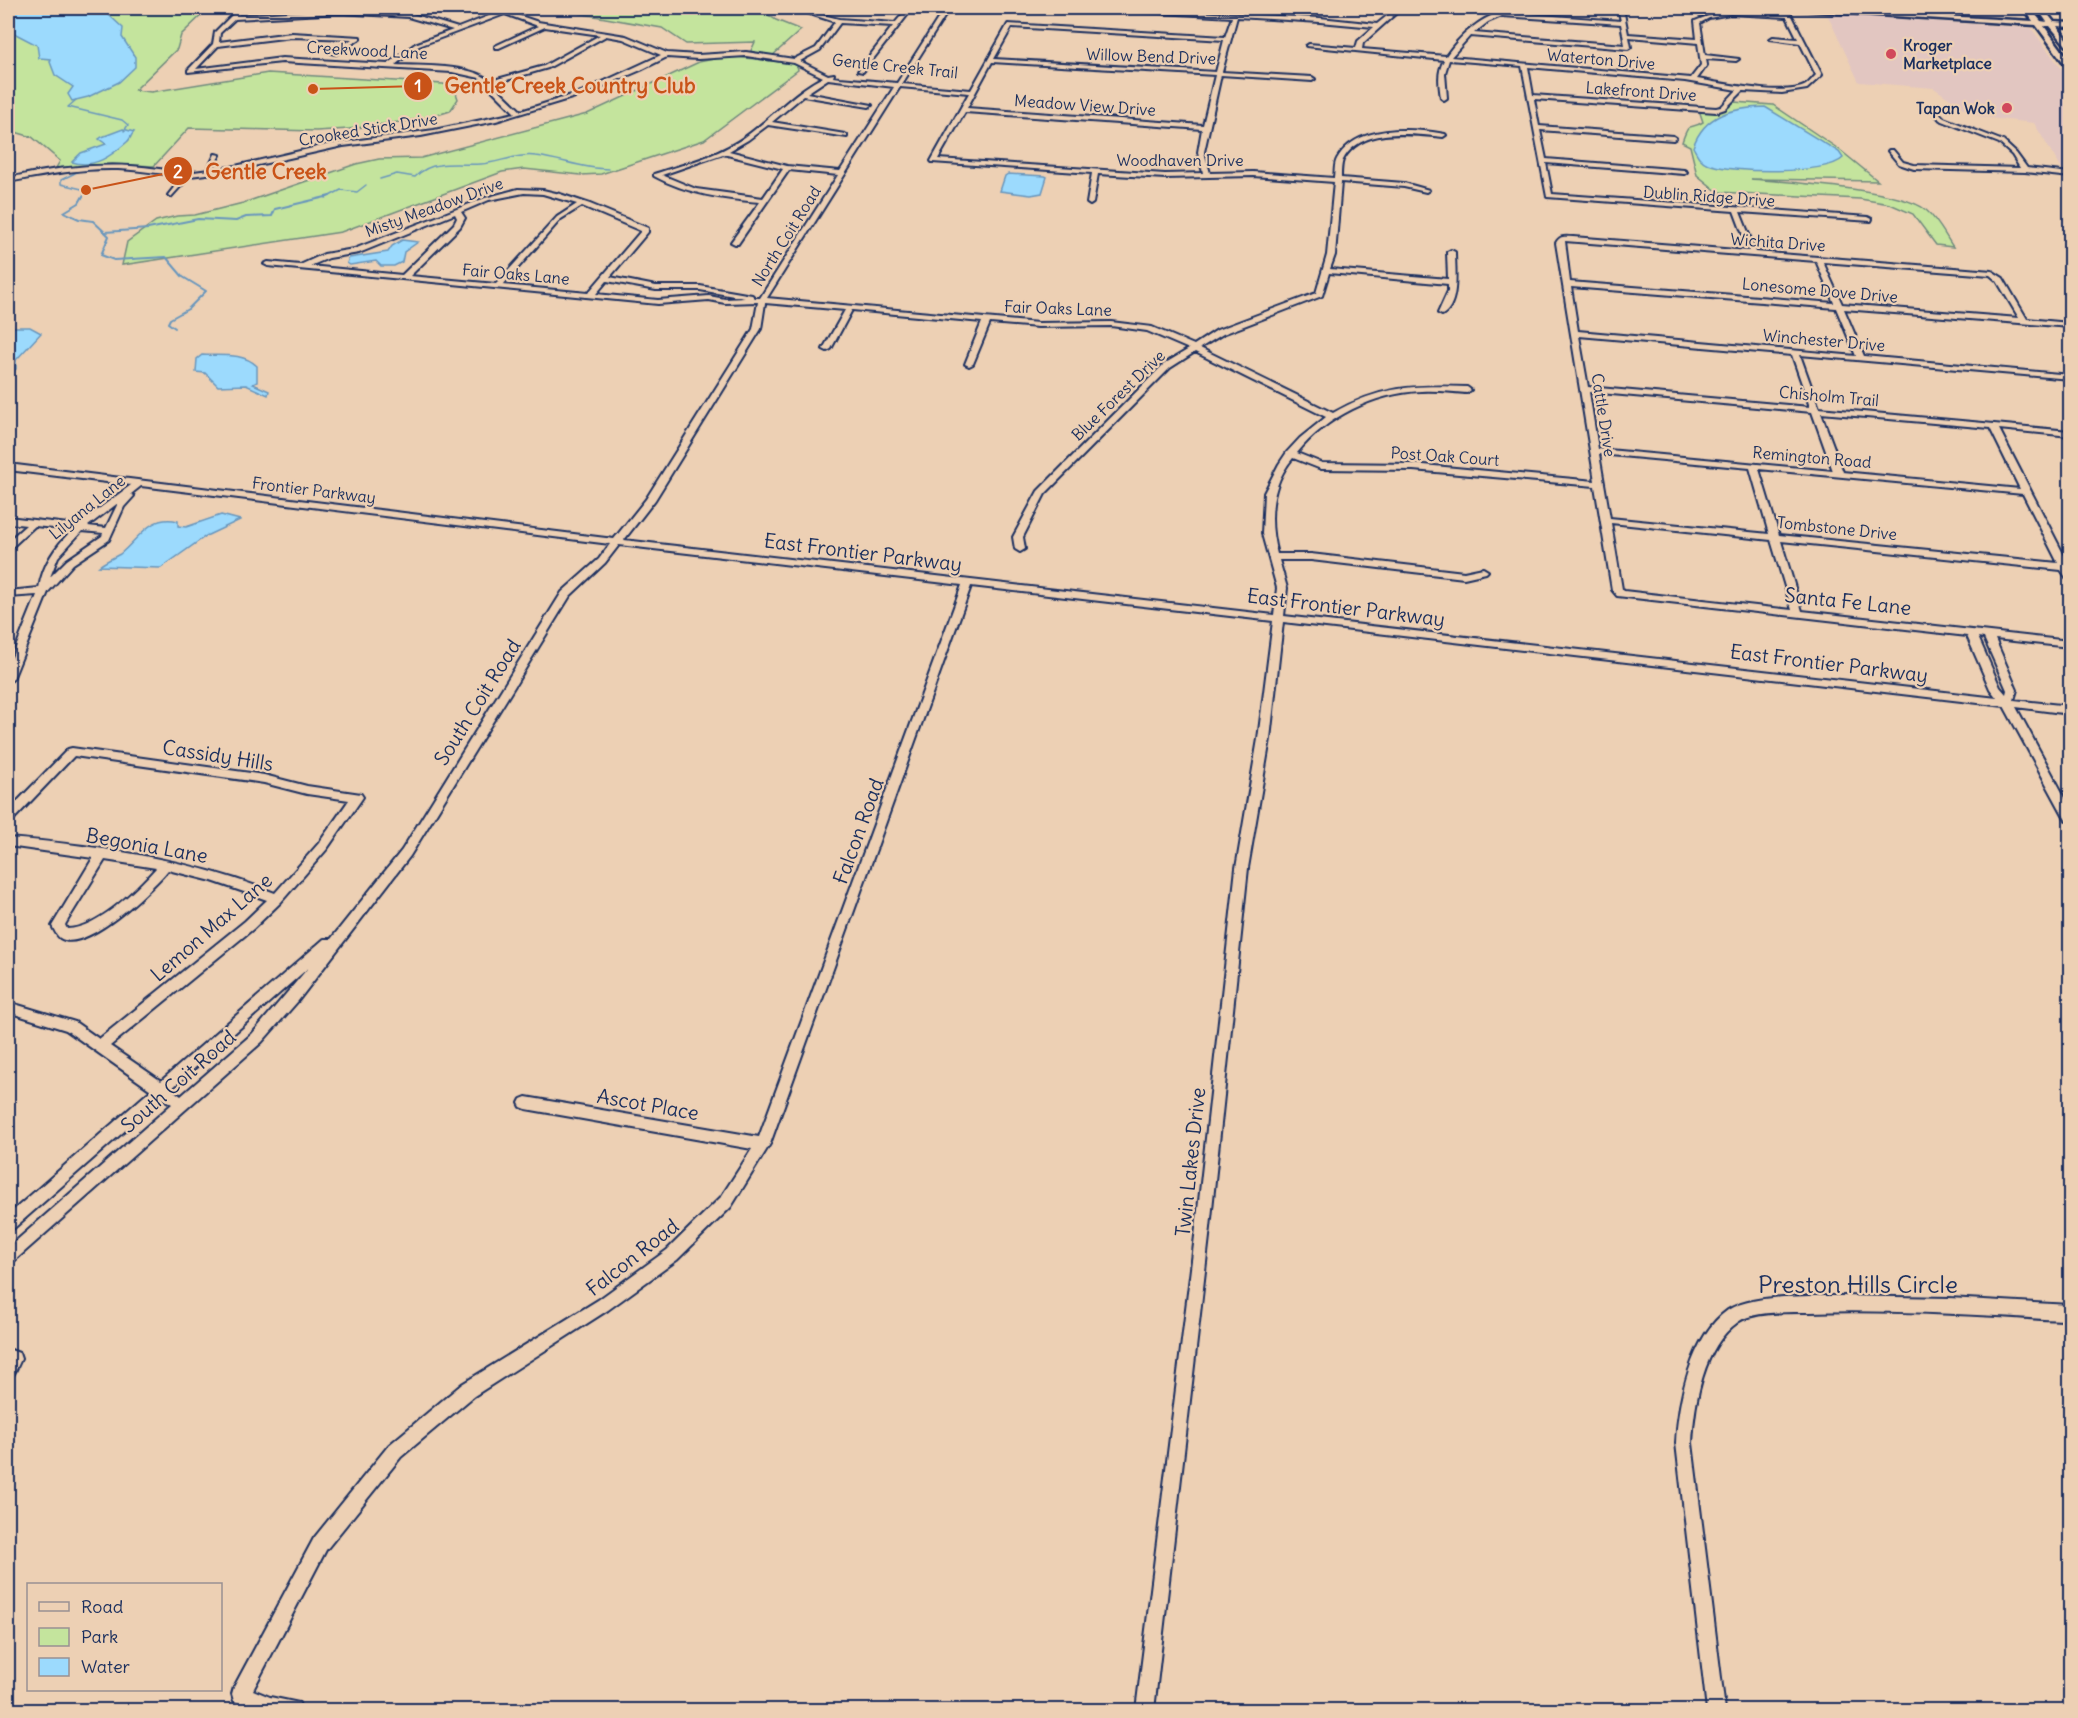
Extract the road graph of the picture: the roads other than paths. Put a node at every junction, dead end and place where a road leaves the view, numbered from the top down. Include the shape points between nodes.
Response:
1 (242, 8) edge
2 (385, 8) edge
3 (493, 8) edge
4 (821, 8) edge
5 (1107, 8) edge
6 (1400, 8) edge
7 (1557, 8) edge
8 (1621, 8) edge
9 (1705, 8) edge
10 (1713, 8) edge
11 (1772, 8) edge
12 (1816, 8) edge
13 (2026, 8) edge
14 (2040, 8) edge
15 (300, 9) edge
16 (909, 9) edge
17 (946, 10) edge
18 (1174, 10) edge
19 (340, 12) junction
20 (505, 12) junction
21 (378, 13) junction
22 (1719, 14) junction
23 (1909, 14) junction
24 (409, 15) junction
25 (1235, 15) junction
26 (233, 17) junction
27 (1559, 18) junction
28 (333, 19) dead end
29 (838, 21) junction
30 (2037, 22) junction
31 (2051, 22) junction
32 (1624, 23) junction
33 (2070, 23) edge
34 (544, 25) junction
35 (896, 26) junction
36 (325, 27) dead end
37 (1378, 27) junction
38 (456, 29) junction
39 (317, 34) junction
40 (606, 34) junction
41 (1472, 34) junction
42 (1626, 35) junction
43 (1229, 39) junction
44 (1773, 39) dead end
45 (1698, 41) junction
46 (1803, 41) junction
47 (216, 44) junction
48 (1309, 46) dead end
49 (497, 47) dead end
50 (2070, 48) edge
51 (1359, 49) junction
52 (334, 53) dead end
53 (666, 55) junction
54 (1703, 57) junction
55 (1446, 59) junction
56 (989, 60) junction
57 (1736, 60) dead end
58 (795, 61) junction
59 (391, 65) junction
60 (2070, 65) edge
61 (1525, 66) junction
62 (861, 71) dead end
63 (1219, 72) junction
64 (830, 76) junction
65 (1312, 79) dead end
66 (1693, 80) junction
67 (491, 83) junction
68 (898, 84) junction
69 (1741, 89) junction
70 (975, 90) junction
71 (803, 94) junction
72 (1531, 97) junction
73 (1444, 98) dead end
74 (869, 105) dead end
75 (963, 110) junction
76 (519, 113) junction
77 (1938, 114) dead end
78 (766, 123) junction
79 (1206, 127) junction
80 (1536, 128) junction
81 (1443, 135) dead end
82 (845, 136) dead end
83 (1673, 138) dead end
84 (1891, 150) dead end
85 (724, 152) junction
86 (217, 154) dead end
87 (276, 159) junction
88 (1542, 161) junction
89 (211, 166) junction
90 (787, 168) junction
91 (2025, 170) junction
92 (191, 171) junction
93 (1095, 172) junction
94 (1684, 172) dead end
95 (841, 173) junction
96 (2070, 173) edge
97 (1207, 175) junction
98 (8, 180) edge
99 (1337, 180) junction
100 (1426, 190) dead end
101 (171, 195) dead end
102 (764, 200) junction
103 (1090, 203) dead end
104 (580, 205) junction
105 (457, 212) junction
106 (1737, 212) junction
107 (1868, 219) dead end
108 (1562, 239) joint
109 (735, 242) dead end
110 (1451, 252) dead end
111 (1753, 253) junction
112 (1818, 258) junction
113 (268, 264) dead end
114 (301, 267) junction
115 (1327, 271) junction
116 (403, 278) junction
117 (605, 278) junction
118 (1452, 282) junction
119 (1566, 284) junction
120 (497, 287) junction
121 (675, 288) junction
122 (724, 292) junction
123 (590, 296) junction
124 (717, 300) junction
125 (762, 300) junction
126 (678, 301) junction
127 (1838, 306) junction
128 (850, 307) junction
129 (1442, 314) dead end
130 (987, 320) junction
131 (2025, 322) junction
132 (2070, 326) edge
133 (1575, 333) junction
134 (1194, 348) junction
135 (827, 349) dead end
136 (1795, 353) junction
137 (1862, 358) junction
138 (969, 364) dead end
139 (2070, 377) edge
140 (1584, 389) junction
141 (1467, 390) dead end
142 (1816, 410) junction
143 (1333, 417) junction
144 (1993, 426) junction
145 (2070, 434) edge
146 (1594, 451) junction
147 (1290, 454) junction
148 (1754, 466) junction
149 (8, 467) edge
150 (1839, 474) junction
151 (139, 483) junction
152 (1600, 484) junction
153 (2027, 492) junction
154 (1605, 519) junction
155 (8, 520) edge
156 (33, 523) junction
157 (80, 529) junction
158 (110, 531) junction
159 (1775, 537) junction
160 (617, 542) junction
161 (8, 546) edge
162 (1020, 549) dead end
163 (1273, 557) junction
164 (2065, 567) junction
165 (1483, 570) dead end
166 (2070, 577) edge
167 (968, 582) junction
168 (43, 591) junction
169 (8, 594) edge
170 (1621, 594) joint
171 (1798, 614) junction
172 (1277, 618) junction
173 (1971, 633) junction
174 (1988, 635) junction
175 (2070, 644) edge
176 (10, 668) edge
177 (8, 679) edge
178 (2007, 703) junction
179 (2070, 710) edge
180 (357, 797) joint
181 (2070, 817) edge
182 (8, 818) edge
183 (8, 842) edge
184 (100, 856) junction
185 (165, 865) junction
186 (277, 899) junction
187 (355, 917) junction
188 (8, 1007) edge
189 (100, 1046) junction
190 (163, 1090) junction
191 (526, 1103) dead end
192 (182, 1104) junction
193 (763, 1144) junction
194 (8, 1224) edge
195 (8, 1257) edge
196 (2070, 1313) edge
197 (292, 1710) edge
198 (1145, 1710) edge
199 (1716, 1710) edge

1 - 26 street
2 - 21 street
2 - 24 street
3 - 20 street, Gentle Creek Trail
4 - 29 street via 806,11
5 - 18 street
6 - 37 street
7 - 27 street
8 - 32 street
9 - 22 street
10 - 22 street
11 - 23 main road
12 - 23 main road
13 - 30 main road
14 - 31 main road
15 - 19 street
15 - 26 street
16 - 17 street
16 - 35 street
17 - 68 street, North Coit Road
18 - 25 street
19 - 21 street
19 - 28 street
20 - 34 street, Gentle Creek Trail
20 - 38 street
21 - 24 street
22 - 45 street via 1697,22
22 - 46 street, Waterton Drive via 1789,15
23 - 30 main road
24 - 38 street
25 - 37 street
25 - 43 street
26 - 47 street via 217,33
27 - 32 street
27 - 41 street via 1495,14 1483,20
29 - 35 street
29 - 58 street via 818,49
30 - 31 main road
30 - 60 main road
31 - 33 main road
31 - 50 main road
32 - 42 street
34 - 40 street, Gentle Creek Trail
34 - 49 street
35 - 62 street
36 - 39 street
37 - 51 street via 1360,42
38 - 59 street via 417,45
39 - 47 street
39 - 52 street via 358,38
40 - 53 street, Gentle Creek Trail via 639,42
40 - 67 street via 546,67
41 - 42 street via 1628,47
41 - 55 street
42 - 45 street
43 - 56 street via 1010,25
43 - 63 street
44 - 46 street
45 - 54 street
46 - 69 street, Waterton Drive via 1819,75 1812,84 1782,91
47 - 59 street, Creekwood Lane via 198,69 282,60
48 - 51 street, Waterton Drive
51 - 55 street, Waterton Drive
53 - 58 street, Gentle Creek Trail via 746,54
53 - 76 street, Crooked Stick Drive via 588,91
54 - 57 street
54 - 66 street via 1704,65
55 - 61 street, Waterton Drive
55 - 73 street via 1442,70
56 - 63 street, Willow Bend Drive
56 - 70 street
58 - 64 street, Gentle Creek Trail
59 - 67 street, Creekwood Lane via 461,71
61 - 66 street, Waterton Drive
61 - 72 street
63 - 65 street, Willow Bend Drive
63 - 79 street
64 - 68 street, Gentle Creek Trail
64 - 71 street
66 - 69 street, Waterton Drive
67 - 76 street, Creekwood Lane
68 - 70 street, Gentle Creek Trail
68 - 95 street, North Coit Road
69 - 72 street, Lakefront Drive via 1716,110
70 - 75 street
71 - 74 street
71 - 78 street
72 - 80 street
75 - 79 street, Meadow View Drive
75 - 93 street, Woodhaven Drive via 934,162
76 - 87 street, Crooked Stick Drive
77 - 91 street via 2001,142
78 - 82 street
78 - 85 street
79 - 97 street via 1201,152
80 - 83 street
80 - 88 street
81 - 99 street, Blue Forest Drive via 1371,135 1347,149
84 - 91 street via 1906,166
85 - 90 street
85 - 102 street via 656,175 670,183 712,194
86 - 89 street
87 - 89 street, Crooked Stick Drive
87 - 92 street, Crooked Stick Drive via 236,170
88 - 94 street
88 - 106 street, Dublin Ridge Drive via 1549,196
89 - 92 street, Crooked Stick Drive
90 - 95 street
90 - 102 street
91 - 96 street
92 - 98 street, Crooked Stick Drive via 78,168
92 - 101 street
93 - 97 street, Woodhaven Drive
93 - 103 street
95 - 125 street, North Coit Road
97 - 99 street, Woodhaven Drive
99 - 100 street, Woodhaven Drive
99 - 115 street, Blue Forest Drive
102 - 109 street
104 - 105 street, Misty Meadow Drive via 529,190
104 - 117 street, Misty Meadow Drive via 645,230
104 - 120 street via 559,218
105 - 114 street, Misty Meadow Drive
105 - 116 street via 461,218 457,225
106 - 107 street, Dublin Ridge Drive
106 - 111 street
108 - 111 street, Wichita Drive
108 - 119 street, Cattle Drive
110 - 118 street
111 - 112 street, Wichita Drive
112 - 127 street
112 - 131 street, Wichita Drive via 1992,273
113 - 114 street, Fair Oaks Lane
114 - 116 street, Fair Oaks Lane
115 - 118 street
115 - 134 street, Blue Forest Drive via 1319,294 1220,332
116 - 120 street, Fair Oaks Lane
117 - 121 street, Fair Oaks Lane
117 - 123 street
118 - 129 street
119 - 127 street, Lonesome Dove Drive
119 - 133 street, Cattle Drive
120 - 123 street, Fair Oaks Lane
121 - 122 street, Fair Oaks Lane
121 - 126 street
122 - 124 street
122 - 125 street, Fair Oaks Lane
123 - 126 street, Fair Oaks Lane
124 - 125 street, Fair Oaks Lane
124 - 126 street, Fair Oaks Lane
125 - 128 street, Fair Oaks Lane
125 - 160 street, North Coit Road via 757,328 650,500
127 - 131 street, Lonesome Dove Drive
127 - 137 street
128 - 130 street, Fair Oaks Lane
128 - 135 street
130 - 134 street, Fair Oaks Lane via 1055,326 1126,326 1159,333
130 - 138 street
131 - 132 street, Lonesome Dove Drive
133 - 136 street, Winchester Drive
133 - 140 street, Cattle Drive
134 - 143 street, Fair Oaks Lane
134 - 162 street, Blue Forest Drive via 1167,366 1049,483 1018,537
136 - 137 street, Winchester Drive
136 - 142 street
137 - 139 street, Winchester Drive
140 - 142 street, Chisholm Trail
140 - 146 street, Cattle Drive
141 - 143 street, Twin Lakes Drive via 1395,391
142 - 144 street, Chisholm Trail
142 - 150 street
143 - 147 street, Twin Lakes Drive
144 - 145 street, Chisholm Trail
144 - 153 street
146 - 148 street, Remington Road
146 - 152 street, Cattle Drive
147 - 152 street, Post Oak Court via 1321,466 1341,468 1413,467
147 - 163 street, Twin Lakes Drive via 1267,500 1266,527
148 - 150 street, Remington Road
148 - 159 street
149 - 151 street, Frontier Parkway
150 - 153 street, Remington Road
151 - 157 street, Lilyana Lane
151 - 158 street, Lilyana Lane via 120,507
151 - 160 street, Frontier Parkway
152 - 154 street, Cattle Drive
153 - 164 street
154 - 159 street, Tombstone Drive
154 - 170 street, Cattle Drive via 1617,590
155 - 156 street
156 - 157 street
156 - 161 street
157 - 158 street
157 - 168 street, Lilyana Lane via 54,553 44,575
158 - 168 street, Lilyana Lane via 106,538 70,562
159 - 164 street, Tombstone Drive
159 - 171 street
160 - 167 street, East Frontier Parkway
160 - 187 street, South Coit Road via 566,594 406,853
163 - 165 street via 1311,557 1464,575
163 - 172 street, Twin Lakes Drive via 1282,588
164 - 166 street
167 - 172 street, East Frontier Parkway
167 - 193 street, Falcon Road
168 - 169 street
168 - 176 street, Lilyana Lane
170 - 171 street, Santa Fe Lane
171 - 173 street, Santa Fe Lane
172 - 178 street, East Frontier Parkway
172 - 198 street, Twin Lakes Drive via 1264,739 1242,868
173 - 174 street, Santa Fe Lane
173 - 178 street via 1995,689
174 - 175 street, Santa Fe Lane
174 - 178 street via 2012,690
176 - 177 street, Lilyana Lane
178 - 179 street, East Frontier Parkway
178 - 181 street
180 - 182 street, Cassidy Hills via 264,779 72,752
180 - 186 street, Lemon Max Lane via 323,846
183 - 184 street, Begonia Lane
184 - 185 street, Begonia Lane
184 - 185 street via 60,921 58,926 64,934 87,931 151,883
185 - 186 street, Begonia Lane via 248,886
186 - 189 street, Lemon Max Lane
187 - 190 street, South Coit Road
187 - 192 street, South Coit Road via 257,1038
188 - 189 street via 70,1026
189 - 190 street
190 - 192 street
190 - 194 street, South Coit Road
191 - 193 street, Ascot Place
192 - 195 street, South Coit Road
193 - 197 street, Falcon Road via 726,1202 672,1255 603,1305 468,1390 395,1451 320,1544 241,1694
196 - 199 street, Preston Hills Circle via 1860,1304 1768,1305 1734,1315 1721,1329 1702,1359 1684,1421

